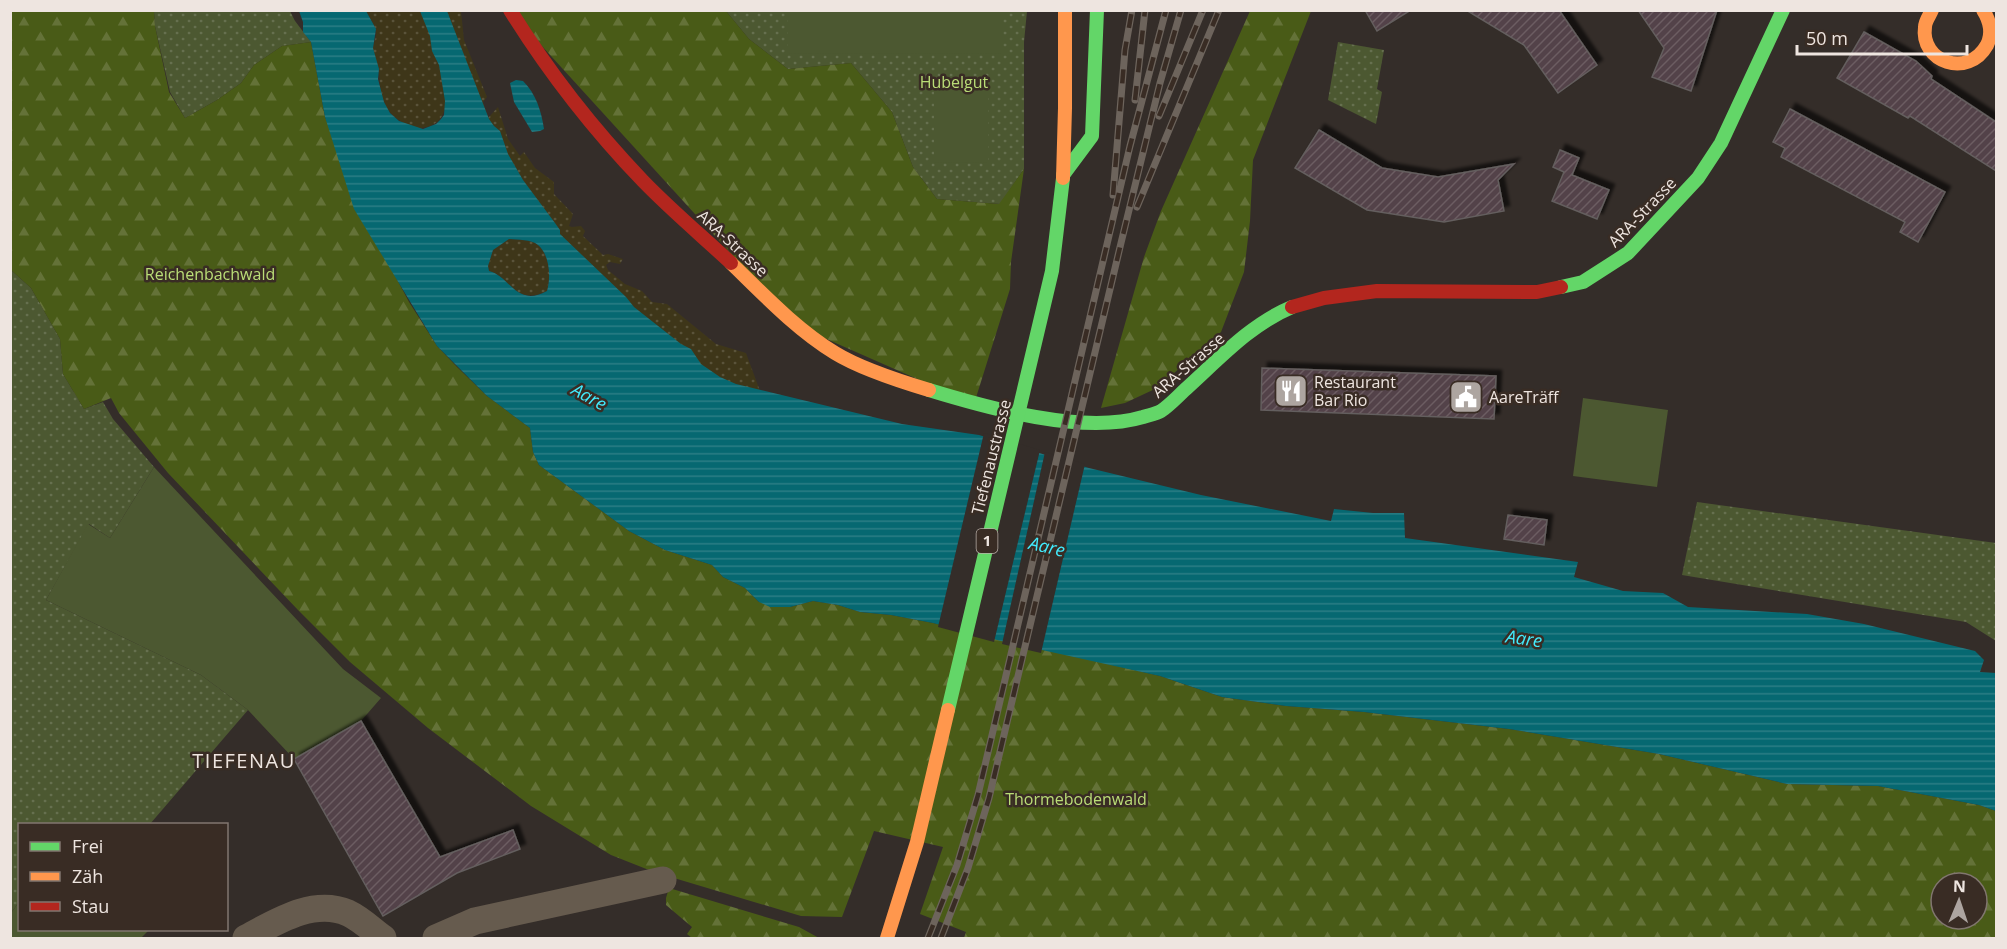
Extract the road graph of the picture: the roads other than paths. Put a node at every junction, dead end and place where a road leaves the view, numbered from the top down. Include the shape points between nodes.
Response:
1 (510, 10) edge
2 (1065, 10) edge
3 (1097, 10) edge
4 (1783, 10) edge
5 (1983, 10) edge
6 (1926, 14) edge
7 (1062, 175) junction
8 (663, 880) dead end
9 (246, 939) edge
10 (383, 939) edge
11 (436, 939) edge
12 (887, 939) edge

1 - 4 street, ARA-Strasse via 537,53 643,180 797,326 836,354 894,379 974,404 1087,423 1130,421 1160,412 1251,331 1275,314 1302,303 1377,291 1537,292 1597,275 1628,253 1709,163
2 - 7 street, Tiefenaustrasse / 1
3 - 7 street via 1092,136
5 - 6 street via 1990,36 1985,61 1956,65 1940,60 1931,51 1925,40
7 - 12 street, Tiefenaustrasse / 1 via 1052,271 917,842
8 - 11 street via 475,921
9 - 10 street via 298,912 322,908 347,912

